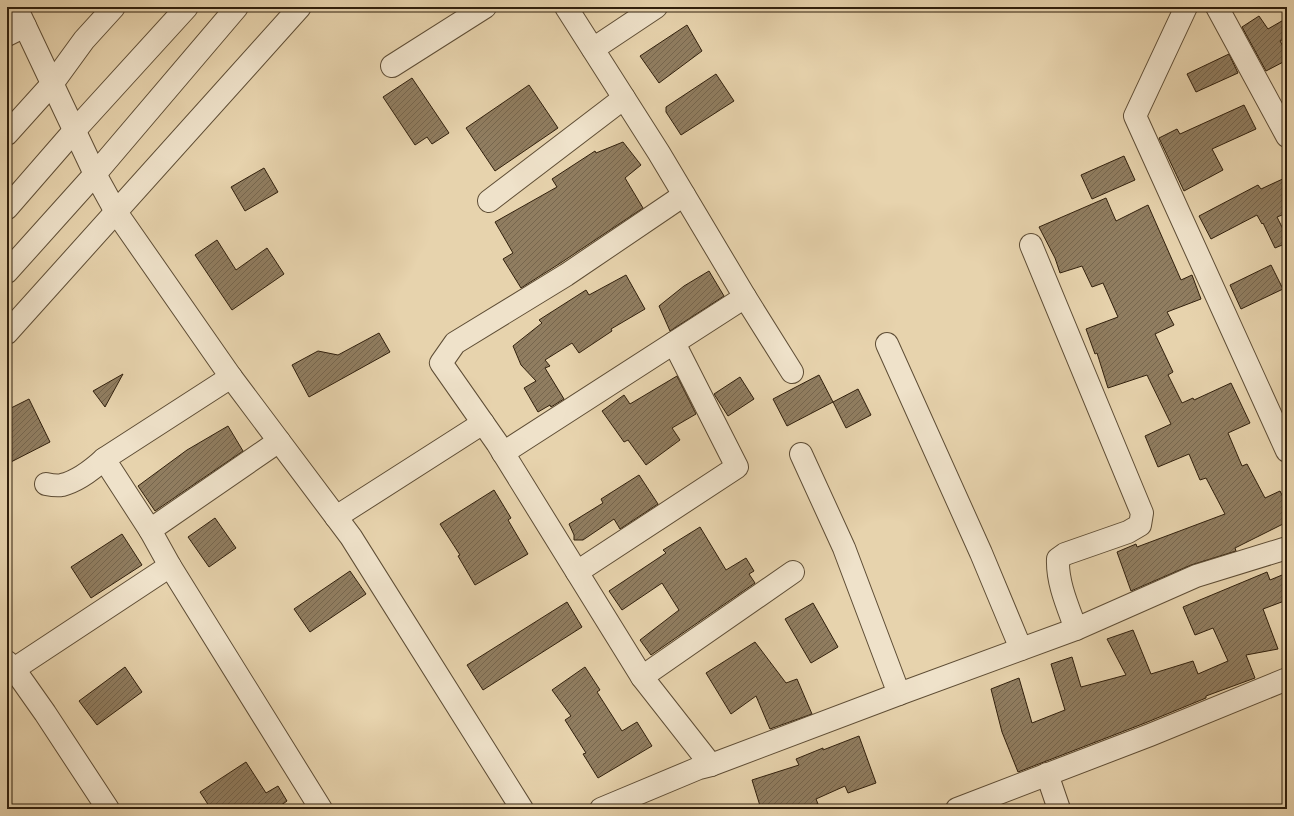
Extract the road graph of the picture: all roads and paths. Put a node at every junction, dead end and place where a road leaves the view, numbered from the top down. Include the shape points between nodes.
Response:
1 (114, 7) edge
2 (187, 7) edge
3 (237, 7) edge
4 (300, 7) edge
5 (485, 7) edge
6 (566, 7) edge
7 (656, 7) edge
8 (1186, 7) edge
9 (1217, 7) edge
10 (16, 22) edge
11 (593, 49) junction
12 (392, 66) dead end
13 (52, 84) junction
14 (624, 98) junction
15 (74, 130) junction
16 (7, 134) edge
17 (1287, 136) edge
18 (95, 174) junction
19 (684, 195) junction
20 (489, 202) dead end
21 (7, 208) edge
22 (116, 212) junction
23 (1031, 245) dead end
24 (7, 272) edge
25 (745, 297) junction
26 (7, 333) edge
27 (674, 343) junction
28 (887, 344) dead end
29 (792, 372) dead end
30 (231, 377) junction
31 (483, 423) junction
32 (279, 441) junction
33 (1287, 451) edge
34 (503, 453) junction
35 (802, 454) dead end
36 (104, 459) junction
37 (46, 484) dead end
38 (336, 516) junction
39 (150, 530) junction
40 (1287, 548) edge
41 (170, 566) junction
42 (577, 572) junction
43 (793, 572) dead end
44 (1076, 629) junction
45 (1021, 649) junction
46 (10, 666) edge
47 (642, 677) junction
48 (1287, 679) edge
49 (899, 694) junction
50 (711, 765) junction
51 (1047, 774) junction
52 (108, 809) edge
53 (321, 809) edge
54 (522, 809) edge
55 (601, 809) edge
56 (957, 809) edge
57 (1058, 809) edge

1 - 13 street via 84,40
2 - 15 street
3 - 18 street
4 - 22 street
5 - 12 street
6 - 11 street
7 - 11 street
8 - 33 street via 1135,116
9 - 17 street
10 - 13 street
11 - 14 street
13 - 15 street
13 - 16 street
14 - 19 street
14 - 20 street
15 - 18 street
15 - 21 street
18 - 22 street
18 - 24 street
19 - 25 street
19 - 31 street via 566,275 455,343 441,363
22 - 26 street
22 - 30 street
23 - 44 street via 1142,513 1140,525 1128,532 1065,554 1058,559 1064,594
25 - 27 street
25 - 29 street
27 - 34 street
27 - 42 street via 737,467
28 - 45 street via 981,552
30 - 32 street
30 - 36 street
31 - 34 street
31 - 38 street
32 - 38 street
32 - 39 street
34 - 42 street
35 - 49 street via 844,548
36 - 37 street via 77,479 60,485
36 - 39 street
38 - 54 street
39 - 41 street
40 - 44 street via 1196,576
41 - 46 street
41 - 53 street
42 - 47 street
43 - 47 street
44 - 45 street
45 - 49 street
46 - 52 street via 45,713
47 - 50 street
48 - 51 street
49 - 50 street
50 - 55 street
51 - 56 street
51 - 57 street

